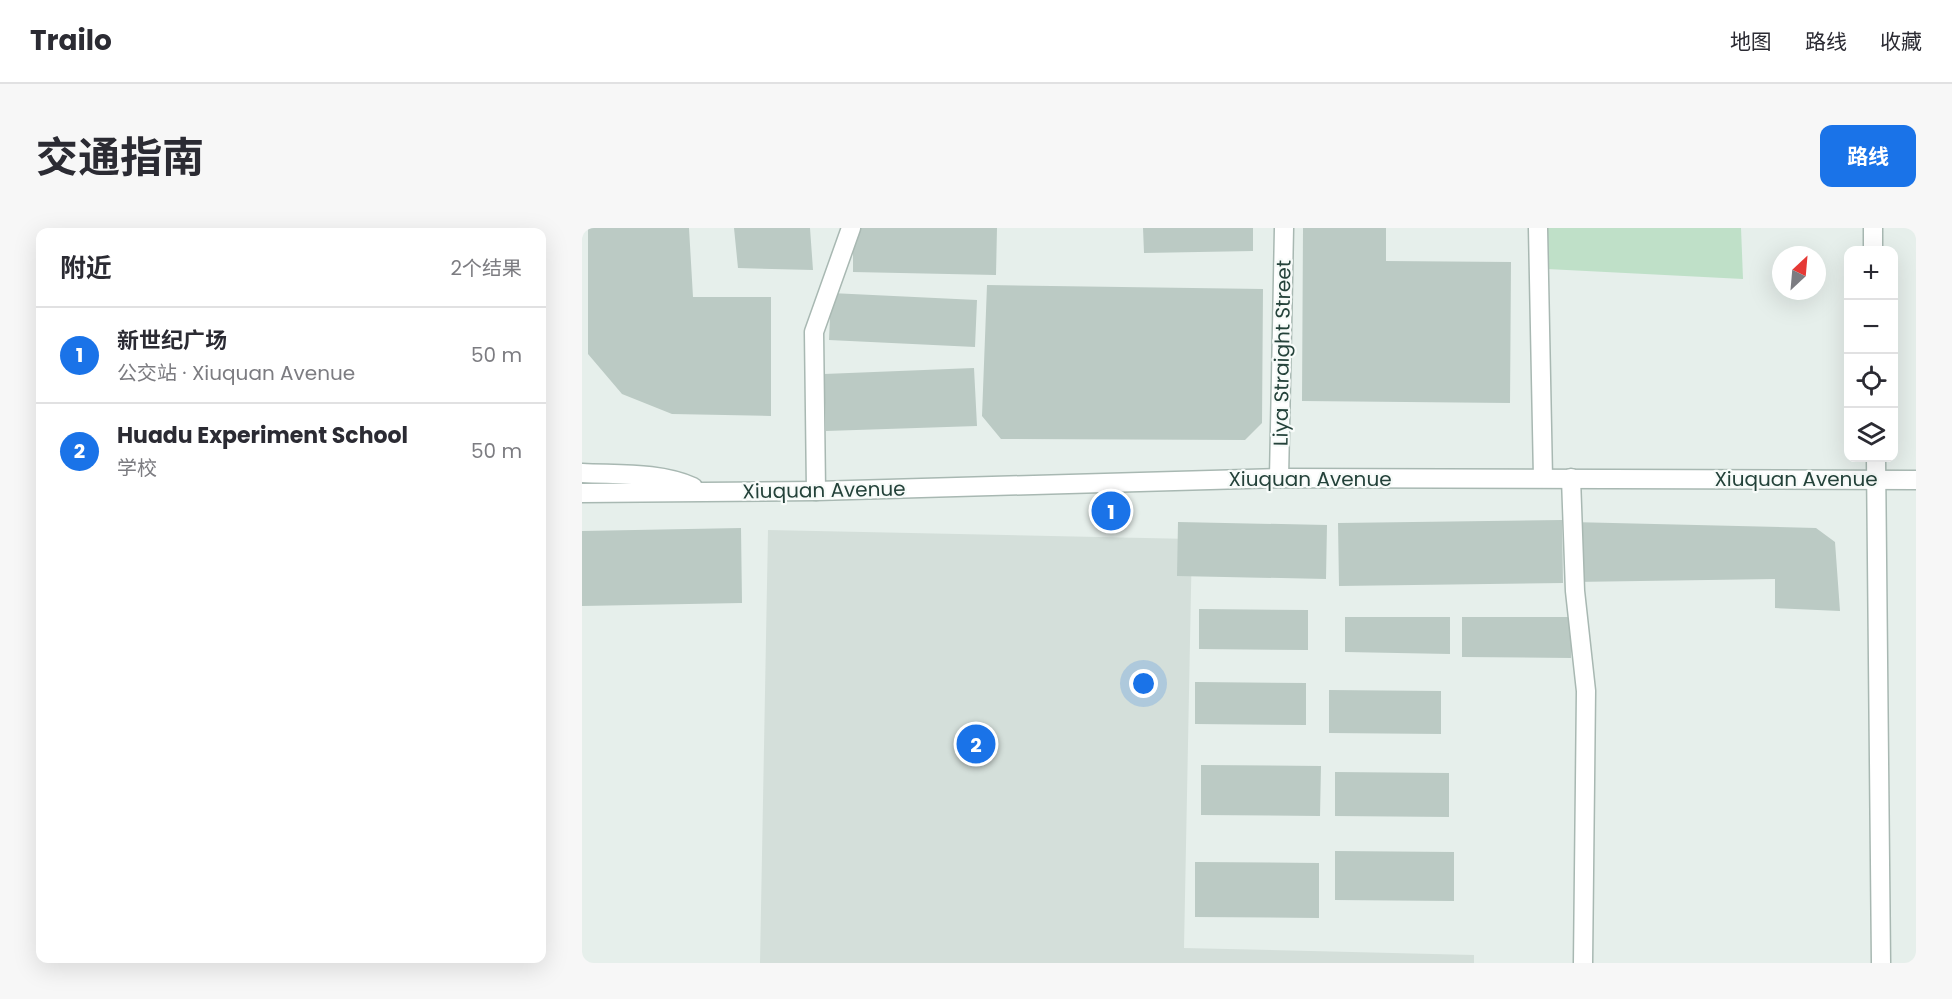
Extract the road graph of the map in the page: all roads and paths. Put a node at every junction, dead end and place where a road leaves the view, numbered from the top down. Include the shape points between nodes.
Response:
1 (851, 228) edge
2 (1284, 228) edge
3 (1538, 228) edge
4 (1873, 228) edge
5 (1873, 246) edge
6 (1876, 462) edge
7 (582, 473) edge
8 (1279, 478) junction
9 (1543, 478) junction
10 (1571, 478) junction
11 (1876, 480) junction
12 (1916, 480) edge
13 (816, 490) junction
14 (703, 492) junction
15 (582, 493) edge
16 (1583, 963) edge
17 (1881, 963) edge

1 - 13 street via 814,332
2 - 8 street, Liya Straight Street
3 - 9 street
4 - 5 street
6 - 11 street
7 - 14 street, Xiuquan Avenue via 677,480
8 - 9 street, Xiuquan Avenue
8 - 13 street, Xiuquan Avenue
9 - 10 street, Xiuquan Avenue
10 - 11 street, Xiuquan Avenue
10 - 16 street via 1575,591 1586,691
11 - 12 street, Xiuquan Avenue
11 - 17 street
13 - 14 street, Xiuquan Avenue
14 - 15 street, Xiuquan Avenue

